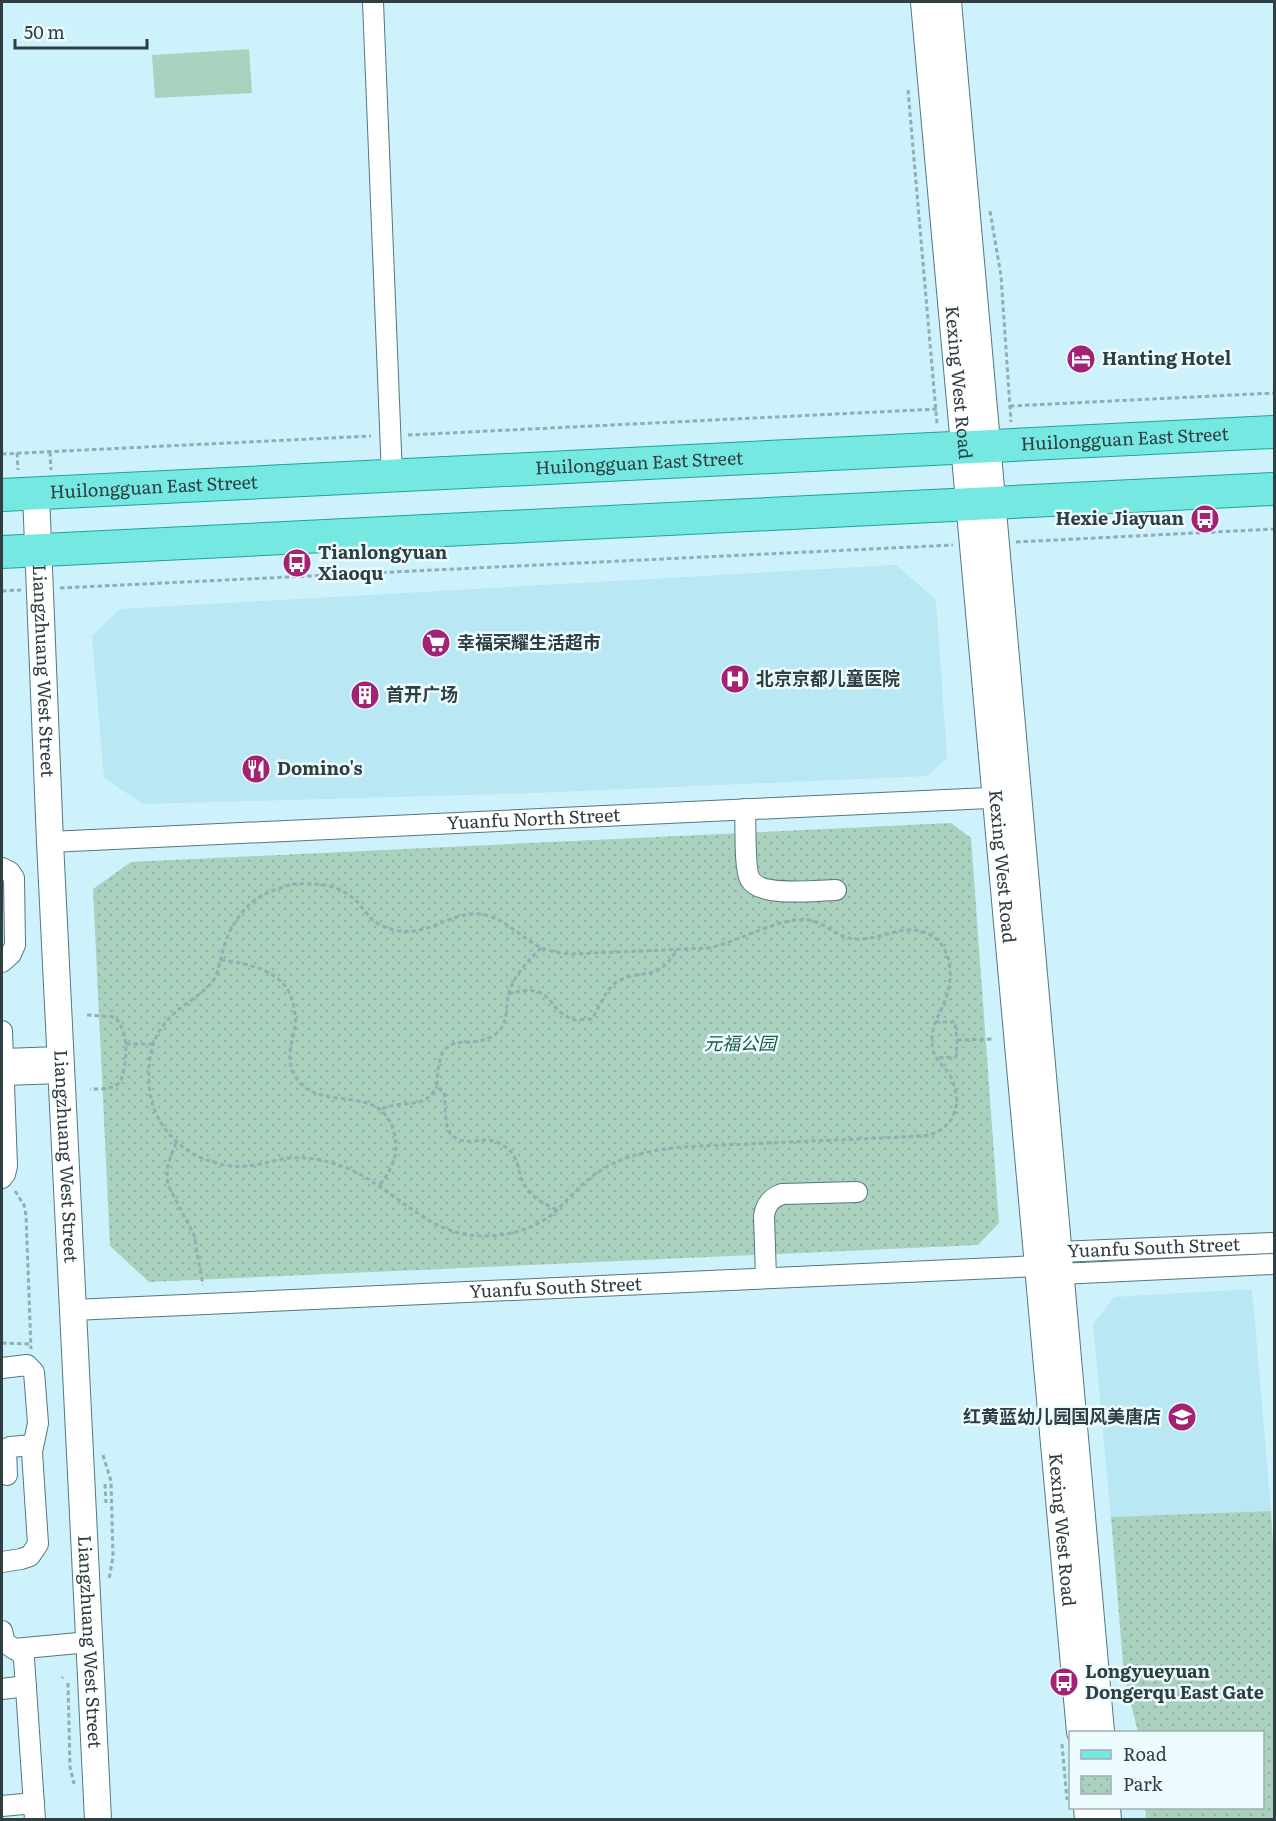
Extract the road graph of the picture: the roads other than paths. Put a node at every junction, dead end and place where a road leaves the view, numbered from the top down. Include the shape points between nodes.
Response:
1 (374, 2) edge
2 (924, 2) edge
3 (948, 2) edge
4 (1275, 432) edge
5 (976, 447) junction
6 (392, 476) junction
7 (1275, 489) edge
8 (36, 494) junction
9 (2, 495) edge
10 (981, 504) junction
11 (38, 550) junction
12 (2, 552) edge
13 (1007, 797) junction
14 (745, 809) junction
15 (50, 842) junction
16 (2, 868) edge
17 (836, 890) dead end
18 (2, 962) edge
19 (2, 1031) edge
20 (61, 1065) junction
21 (3, 1080) edge
22 (3, 1176) edge
23 (857, 1192) dead end
24 (1275, 1243) edge
25 (1052, 1264) junction
26 (1275, 1264) edge
27 (766, 1278) junction
28 (73, 1310) junction
29 (2, 1368) edge
30 (33, 1445) junction
31 (33, 1471) junction
32 (4, 1476) edge
33 (2, 1562) edge
34 (2, 1631) edge
35 (90, 1648) junction
36 (19, 1654) junction
37 (26, 1686) junction
38 (2, 1689) edge
39 (1080, 1731) edge
40 (1101, 1731) edge
41 (2, 1806) edge
42 (34, 1811) edge
43 (98, 1820) edge

1 - 6 street
2 - 5 street, Kexing West Road
3 - 5 street, Kexing West Road
4 - 5 main road, Huilongguan East Street
5 - 6 main road, Huilongguan East Street
5 - 10 street, Kexing West Road
6 - 8 main road, Huilongguan East Street
7 - 10 main road
8 - 9 main road, Huilongguan East Street
8 - 11 street, Liangzhuang West Street
10 - 11 main road
10 - 13 street, Kexing West Road
11 - 12 main road
11 - 15 street, Liangzhuang West Street
13 - 14 street, Yuanfu North Street
13 - 25 street, Kexing West Road
14 - 15 street, Yuanfu North Street
14 - 17 street via 748,873 755,885 768,891
15 - 20 street, Liangzhuang West Street
16 - 18 street via 14,878 16,939 14,950
19 - 21 street
20 - 21 street
20 - 28 street, Liangzhuang West Street
21 - 22 street
23 - 27 street via 782,1194 773,1198 764,1216
24 - 25 street, Yuanfu South Street
25 - 26 street, Yuanfu South Street
25 - 27 street, Yuanfu South Street
25 - 39 street, Kexing West Road
25 - 40 street, Kexing West Road
27 - 28 street, Yuanfu South Street
28 - 35 street, Liangzhuang West Street
29 - 30 street via 24,1365 32,1369 38,1423
30 - 31 street
30 - 32 street via 6,1449
31 - 32 street
31 - 33 street via 39,1534 36,1548 26,1558
34 - 36 street via 5,1643
35 - 36 street
35 - 43 street, Liangzhuang West Street
36 - 37 street
37 - 38 street
37 - 42 street
41 - 42 street

